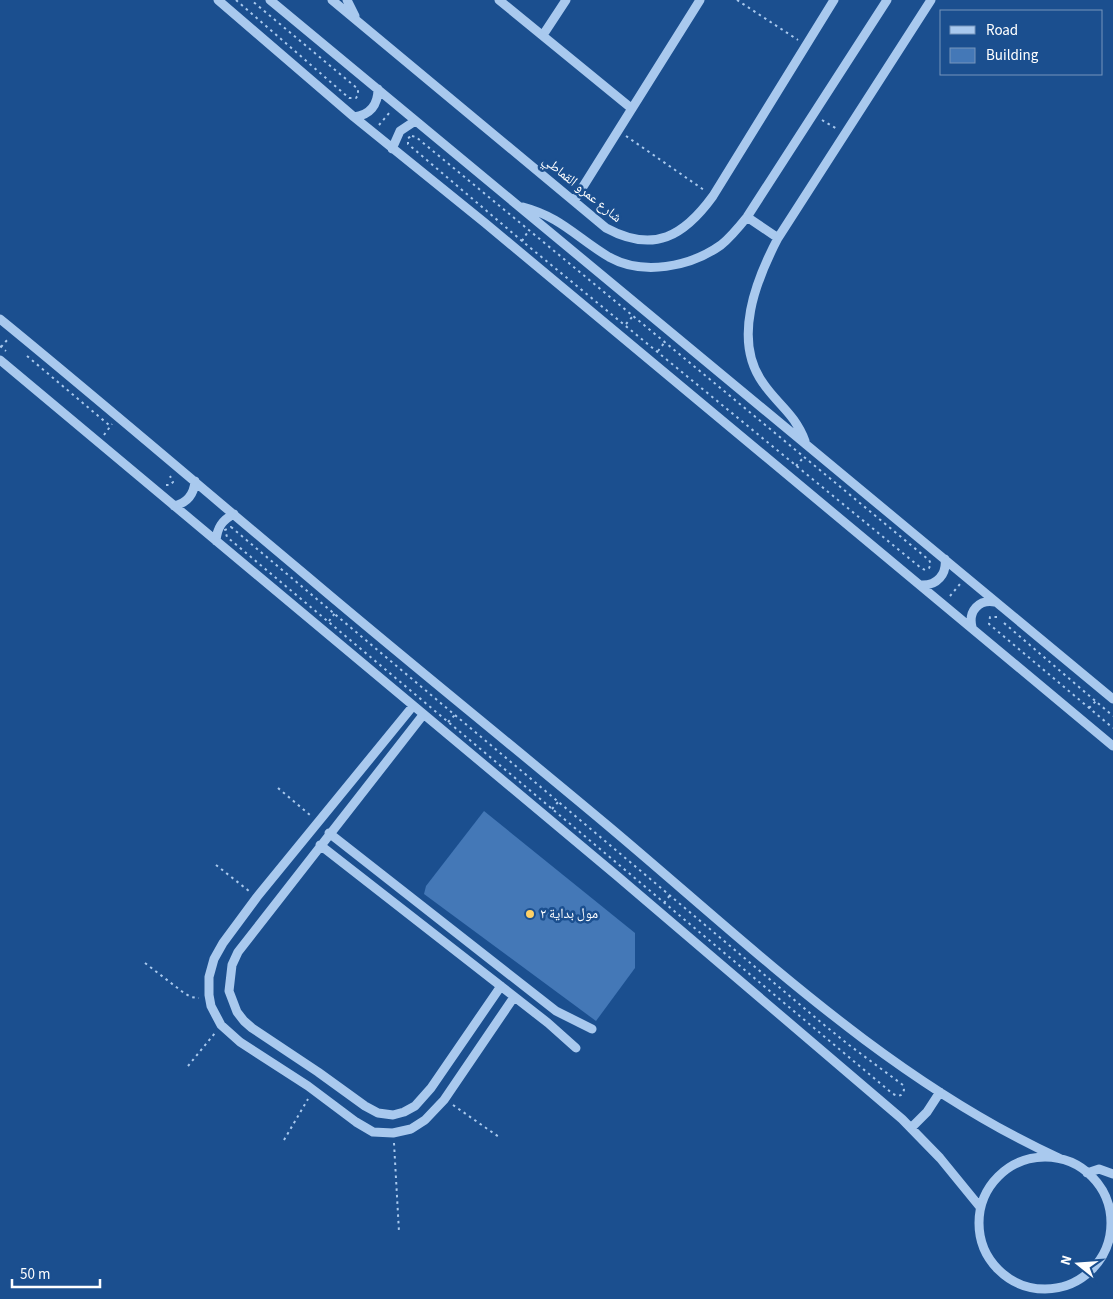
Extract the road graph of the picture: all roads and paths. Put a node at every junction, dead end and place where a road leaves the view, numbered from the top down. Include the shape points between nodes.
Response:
1 (218, 0) edge
2 (236, 0) edge
3 (251, 0) edge
4 (270, 0) edge
5 (332, 0) edge
6 (347, 0) edge
7 (499, 0) edge
8 (566, 0) edge
9 (700, 0) edge
10 (737, 0) edge
11 (834, 0) edge
12 (887, 0) edge
13 (931, 0) edge
14 (358, 21) junction
15 (544, 35) junction
16 (806, 46) junction
17 (378, 89) junction
18 (396, 105) junction
19 (632, 108) junction
20 (813, 115) junction
21 (354, 117) junction
22 (415, 121) junction
23 (617, 131) junction
24 (372, 133) junction
25 (844, 134) junction
26 (392, 149) junction
27 (713, 196) junction
28 (574, 202) junction
29 (519, 206) junction
30 (746, 217) junction
31 (536, 220) junction
32 (529, 231) junction
33 (778, 238) junction
34 (522, 241) junction
35 (516, 249) junction
36 (641, 306) junction
37 (633, 316) junction
38 (0, 319) edge
39 (626, 325) junction
40 (15, 331) junction
41 (619, 334) junction
42 (673, 334) junction
43 (4, 336) dead end
44 (8, 339) junction
45 (664, 343) junction
46 (0, 349) edge
47 (658, 351) junction
48 (22, 352) dead end
49 (0, 360) edge
50 (650, 360) junction
51 (118, 417) junction
52 (111, 426) junction
53 (98, 442) junction
54 (809, 446) junction
55 (803, 458) junction
56 (796, 466) junction
57 (788, 475) junction
58 (196, 481) junction
59 (174, 506) junction
60 (234, 514) junction
61 (216, 542) junction
62 (945, 559) junction
63 (966, 577) junction
64 (921, 585) junction
65 (995, 602) junction
66 (944, 604) junction
67 (342, 606) junction
68 (335, 614) junction
69 (997, 617) dead end
70 (328, 621) junction
71 (1004, 624) dead end
72 (972, 627) junction
73 (1104, 691) junction
74 (1113, 699) edge
75 (1095, 702) junction
76 (413, 706) junction
77 (1089, 708) junction
78 (423, 714) junction
79 (1113, 716) edge
80 (1081, 718) junction
81 (1113, 728) edge
82 (1113, 746) edge
83 (370, 759) junction
84 (382, 767) junction
85 (278, 788) dead end
86 (566, 791) junction
87 (558, 801) junction
88 (551, 810) junction
89 (318, 822) junction
90 (329, 833) junction
91 (320, 845) junction
92 (216, 865) dead end
93 (677, 886) junction
94 (670, 895) junction
95 (257, 897) junction
96 (664, 904) junction
97 (145, 964) dead end
98 (501, 986) junction
99 (806, 993) junction
100 (209, 995) junction
101 (514, 997) junction
102 (545, 1002) junction
103 (798, 1002) junction
104 (792, 1010) junction
105 (536, 1014) junction
106 (785, 1019) junction
107 (221, 1025) junction
108 (592, 1029) dead end
109 (576, 1048) dead end
110 (188, 1066) dead end
111 (318, 1072) junction
112 (311, 1088) junction
113 (940, 1092) junction
114 (444, 1100) junction
115 (911, 1128) junction
116 (394, 1133) junction
117 (499, 1137) dead end
118 (284, 1140) dead end
119 (1061, 1159) junction
120 (1087, 1173) junction
121 (1113, 1174) edge
122 (980, 1207) junction
123 (399, 1232) dead end

1 - 21 street
2 - 3 path via 349,98 356,98 358,89
4 - 17 street
5 - 14 street, شارع عمرو القماطي
6 - 14 street, شارع عمرو القماطي
7 - 15 street
8 - 15 street
9 - 19 street
10 - 16 path
11 - 16 street, شارع عمرو القماطي
12 - 20 street
13 - 25 street
14 - 28 street, شارع عمرو القماطي
15 - 19 street
16 - 27 street, شارع عمرو القماطي
17 - 18 street
17 - 21 street via 377,101 370,111
18 - 22 street
18 - 24 path
19 - 23 street
20 - 25 path
20 - 30 street
21 - 24 street
22 - 26 street via 400,132
22 - 29 street
23 - 27 path
23 - 28 street
24 - 26 street
25 - 33 street
26 - 35 street
27 - 28 street, شارع عمرو القماطي via 689,225 657,240 639,241 622,237 606,228
29 - 30 street via 548,215 611,258 649,267 675,266 707,254 722,244
29 - 31 street
30 - 33 street
31 - 32 path
31 - 36 street
32 - 34 path
32 - 34 path via 416,137 408,138 410,146
32 - 37 path
33 - 54 street via 755,294 750,322 750,351 761,381 794,418
34 - 35 path
34 - 39 path
35 - 41 street
36 - 37 path
36 - 42 street
37 - 39 path
37 - 45 path
38 - 40 street
39 - 41 path
39 - 47 path
40 - 44 path
40 - 51 street
41 - 50 street
42 - 45 path
42 - 54 street
43 - 44 path
44 - 46 path
45 - 47 path
45 - 55 path
47 - 50 path
47 - 56 path
48 - 52 path
49 - 53 street
50 - 57 street
51 - 52 path
51 - 58 street
52 - 53 path
53 - 59 street
54 - 55 path
54 - 62 street
55 - 56 path
55 - 56 path via 929,560 929,568 923,569
56 - 57 path
57 - 64 street
58 - 59 street via 190,498
58 - 60 street
59 - 61 street
60 - 61 street via 222,522
60 - 67 street
61 - 76 street
62 - 63 street
62 - 64 street via 946,568 939,580
63 - 65 street
63 - 66 path
64 - 66 street
65 - 72 street via 977,605 972,613
65 - 73 street
66 - 72 street
67 - 68 path
67 - 86 street
68 - 70 path
68 - 70 path via 233,528 226,528 227,537
68 - 87 path
69 - 77 path via 990,617 989,624
70 - 88 path
71 - 75 path
72 - 80 street
73 - 74 street
73 - 75 path
75 - 77 path
75 - 79 path
76 - 78 street
76 - 83 street
77 - 80 path
77 - 81 path
78 - 84 street
78 - 106 street
80 - 82 street
83 - 84 street
83 - 89 street
84 - 90 street
85 - 89 path
86 - 87 path
86 - 93 street
87 - 88 path
87 - 94 path
88 - 96 path
89 - 95 street
90 - 91 street
90 - 102 street
91 - 98 street
91 - 111 street via 238,952 232,965 229,991 237,1012 252,1028
92 - 95 path
93 - 94 path
93 - 99 street
94 - 96 path
94 - 103 path
95 - 100 street via 214,959
96 - 104 path
97 - 100 path via 191,998
98 - 101 street
98 - 111 street via 431,1088 404,1112 393,1115 378,1113
99 - 103 path
99 - 113 street via 871,1045
100 - 107 street
101 - 105 street
101 - 114 street
102 - 105 street
102 - 108 street
103 - 104 path via 903,1085 903,1093 893,1094
104 - 106 path
105 - 109 street
106 - 115 street
107 - 110 path
107 - 112 street via 240,1042
111 - 112 street
112 - 116 street via 373,1132
112 - 118 path
113 - 115 street
113 - 119 street via 1011,1135
114 - 116 street via 426,1120 411,1129
114 - 117 path
115 - 122 street
116 - 123 path
119 - 120 street
119 - 122 street via 1040,1157 1020,1162 1002,1172
120 - 121 street via 1099,1169
120 - 122 street via 1100,1187 1108,1204 1111,1222 1101,1258 1074,1283 1055,1289 1036,1289 1017,1284 1001,1273 981,1241

